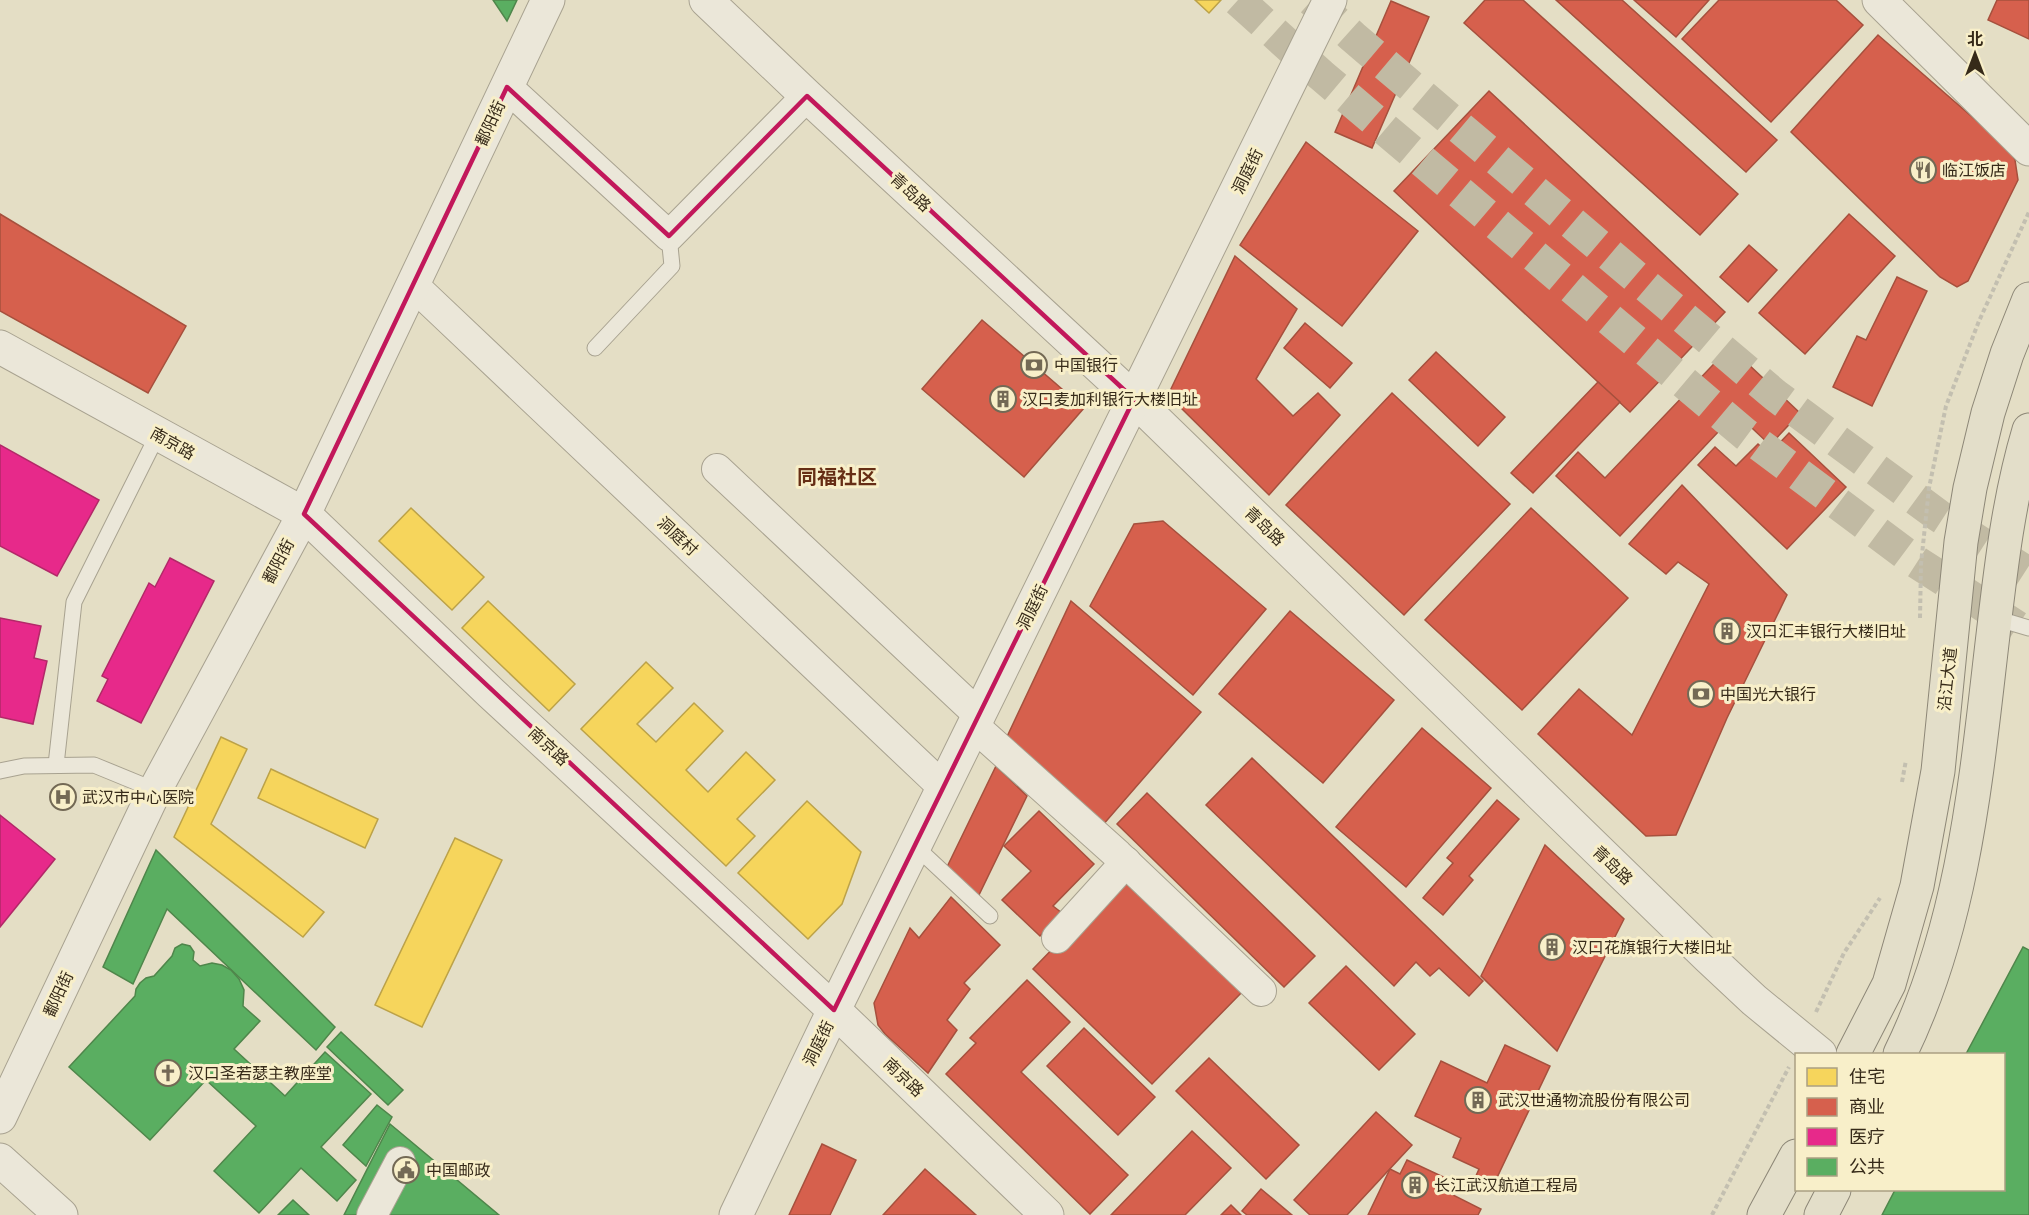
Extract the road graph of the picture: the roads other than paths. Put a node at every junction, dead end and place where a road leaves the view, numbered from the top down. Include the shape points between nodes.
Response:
1 (548, 0) edge
2 (706, 0) edge
3 (1330, 0) edge
4 (1879, 0) edge
5 (507, 87) junction
6 (807, 96) junction
7 (2029, 149) edge
8 (669, 236) junction
9 (413, 285) junction
10 (2029, 299) edge
11 (0, 347) edge
12 (595, 348) dead end
13 (1134, 399) junction
14 (2029, 430) edge
15 (158, 434) junction
16 (717, 469) dead end
17 (304, 514) junction
18 (1995, 618) junction
19 (2029, 627) edge
20 (976, 721) junction
21 (56, 765) junction
22 (0, 771) edge
23 (944, 788) junction
24 (155, 790) junction
25 (915, 846) junction
26 (1126, 862) junction
27 (990, 916) dead end
28 (1057, 938) dead end
29 (1261, 991) dead end
30 (834, 1010) junction
31 (1811, 1048) edge
32 (1854, 1053) edge
33 (1900, 1053) edge
34 (0, 1117) edge
35 (0, 1160) edge
36 (1795, 1160) edge
37 (400, 1162) dead end
38 (1833, 1191) edge
39 (61, 1215) edge
40 (372, 1215) edge
41 (736, 1215) edge
42 (1047, 1215) edge
43 (1764, 1215) edge
44 (1821, 1215) edge

1 - 5 street, 鄱阳街
2 - 6 street, 青岛路
3 - 13 street, 洞庭街
4 - 7 street
5 - 8 street
5 - 9 street, 鄱阳街
6 - 8 street
6 - 13 street, 青岛路
8 - 12 lane via 672,266
9 - 17 street, 鄱阳街
9 - 23 street, 洞庭村
10 - 32 main road, 沿江大道 via 1988,413 1970,488 1938,771 1917,886 1889,984
11 - 15 street, 南京路
13 - 20 street, 洞庭街
13 - 31 street, 青岛路 via 1708,957
14 - 18 main road via 2008,517
15 - 17 street, 南京路
15 - 21 lane via 74,602
16 - 20 street
17 - 24 street, 鄱阳街
17 - 30 street, 南京路
18 - 19 lane
18 - 33 main road via 1973,804 1955,900 1928,992
20 - 23 street, 洞庭街
20 - 26 street
21 - 22 lane
21 - 24 lane via 94,765
23 - 25 street, 洞庭街
24 - 34 street, 鄱阳街
25 - 27 lane
25 - 30 street, 洞庭街
26 - 28 street
26 - 29 street
30 - 41 street, 洞庭街
30 - 42 street, 南京路
35 - 39 street
36 - 43 main road
37 - 40 street
38 - 44 main road

